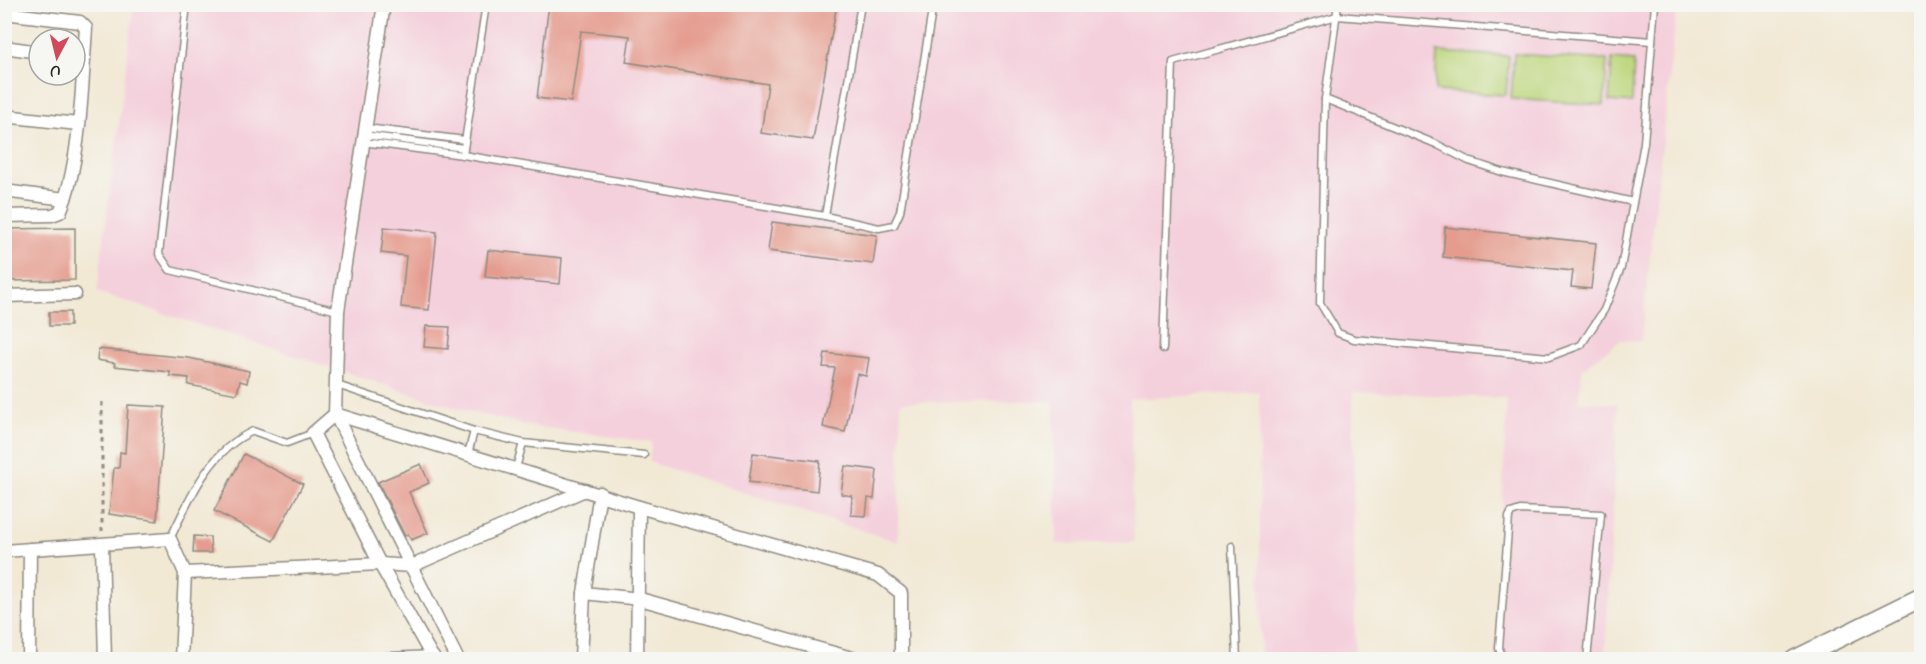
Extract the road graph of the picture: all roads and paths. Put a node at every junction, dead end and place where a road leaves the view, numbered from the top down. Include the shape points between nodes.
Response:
1 (187, 4) edge
2 (384, 4) edge
3 (486, 4) edge
4 (861, 4) edge
5 (933, 4) edge
6 (1338, 4) edge
7 (1655, 4) edge
8 (4, 13) edge
9 (1337, 16) junction
10 (85, 27) edge
11 (1652, 41) junction
12 (4, 47) edge
13 (27, 50) edge
14 (79, 87) edge
15 (1325, 99) junction
16 (4, 116) edge
17 (78, 124) junction
18 (364, 135) junction
19 (465, 140) junction
20 (464, 151) junction
21 (4, 191) edge
22 (65, 199) junction
23 (1633, 202) junction
24 (4, 216) edge
25 (825, 216) junction
26 (75, 294) dead end
27 (4, 296) edge
28 (338, 311) junction
29 (1162, 349) dead end
30 (336, 385) junction
31 (102, 402) dead end
32 (335, 414) junction
33 (474, 432) junction
34 (313, 433) junction
35 (523, 443) junction
36 (468, 454) junction
37 (644, 455) dead end
38 (516, 468) junction
39 (585, 490) junction
40 (600, 493) junction
41 (639, 507) junction
42 (170, 539) junction
43 (102, 545) junction
44 (1232, 546) dead end
45 (30, 549) junction
46 (4, 551) edge
47 (380, 564) junction
48 (412, 566) junction
49 (185, 573) junction
50 (584, 593) junction
51 (1922, 597) edge
52 (640, 599) junction
53 (433, 658) edge
54 (1795, 659) edge
55 (29, 660) edge
56 (105, 660) edge
57 (181, 660) edge
58 (370, 660) edge
59 (458, 660) edge
60 (581, 660) edge
61 (637, 660) edge
62 (858, 660) edge
63 (901, 660) edge
64 (1237, 660) edge
65 (1509, 660) edge
66 (1587, 660) edge

1 - 28 lane via 159,254 170,270
2 - 18 street
3 - 19 lane
4 - 25 lane
5 - 25 lane via 900,212 894,225 879,228
6 - 9 lane
7 - 11 lane
8 - 10 street via 80,22
9 - 11 lane
9 - 15 lane
9 - 29 lane via 1173,62
11 - 23 lane via 1644,143
12 - 13 street
14 - 17 street
15 - 23 lane via 1469,161
15 - 23 lane via 1320,303 1338,333 1354,339 1549,357 1581,345 1604,310 1622,268
16 - 17 street
17 - 22 street
18 - 19 lane
18 - 20 lane
18 - 28 street
19 - 20 lane
20 - 25 lane
21 - 22 street
22 - 24 street via 60,212 52,215
26 - 27 street
28 - 30 street
30 - 32 street
30 - 33 lane
31 - 43 path
32 - 34 street
32 - 36 street
32 - 48 street
33 - 35 lane
33 - 36 lane
34 - 42 lane via 287,443 253,431 234,440 201,478
34 - 47 street
35 - 37 lane
35 - 38 lane
36 - 38 street
38 - 39 street
39 - 40 street
39 - 48 street
40 - 41 street
40 - 50 street
41 - 52 street
41 - 63 street via 878,575 901,592
42 - 43 street
42 - 49 street
43 - 45 street
43 - 56 street
44 - 64 lane
45 - 46 street
45 - 55 street
47 - 48 street
47 - 49 street
47 - 53 street
48 - 59 street
49 - 57 street
50 - 52 street
50 - 60 street
51 - 54 main road
52 - 61 street
52 - 62 street
53 - 58 street
65 - 66 lane via 1502,657 1499,648 1509,517 1520,510 1601,514

